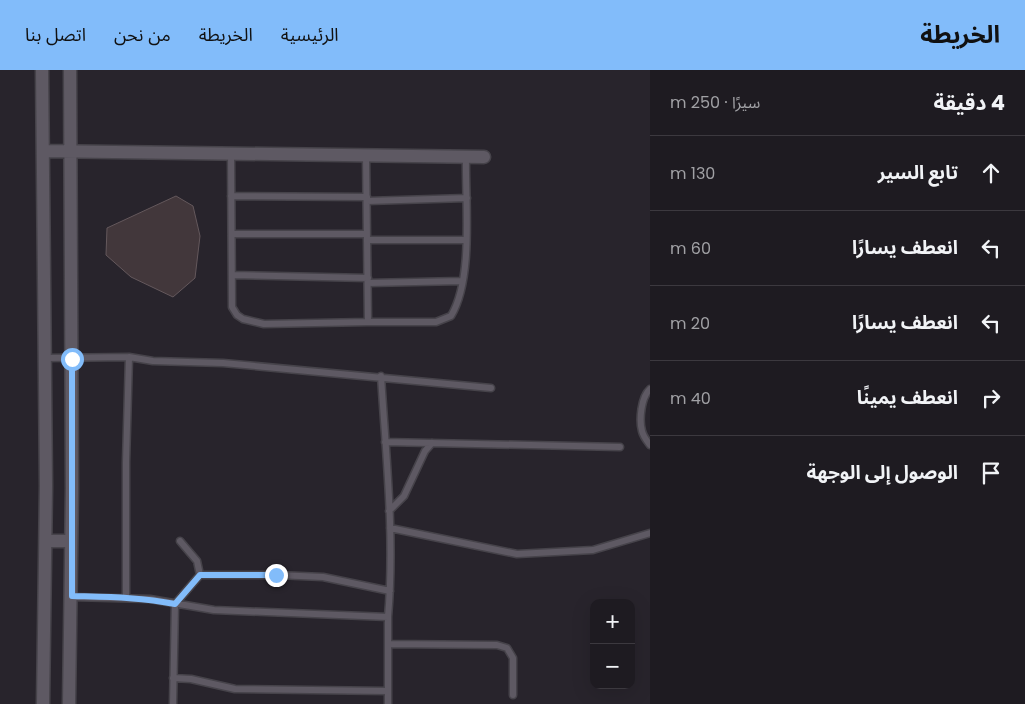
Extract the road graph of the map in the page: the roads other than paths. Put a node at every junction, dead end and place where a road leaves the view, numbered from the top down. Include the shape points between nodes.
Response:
1 (42, 70) edge
2 (70, 70) edge
3 (43, 152) junction
4 (71, 152) junction
5 (231, 154) junction
6 (366, 156) junction
7 (466, 156) junction
8 (484, 157) dead end
9 (231, 196) junction
10 (467, 198) junction
11 (367, 199) junction
12 (232, 234) junction
13 (367, 237) junction
14 (466, 240) junction
15 (232, 275) junction
16 (368, 281) junction
17 (462, 281) junction
18 (368, 322) junction
19 (129, 357) junction
20 (45, 358) junction
21 (72, 359) junction
22 (381, 376) junction
23 (491, 388) dead end
24 (650, 390) edge
25 (385, 442) junction
26 (432, 443) junction
27 (650, 445) edge
28 (620, 448) dead end
29 (389, 511) junction
30 (390, 528) junction
31 (650, 533) edge
32 (46, 541) junction
33 (180, 541) dead end
34 (71, 542) junction
35 (200, 575) junction
36 (390, 591) junction
37 (72, 596) junction
38 (126, 597) junction
39 (175, 604) junction
40 (388, 618) junction
41 (388, 644) junction
42 (173, 678) junction
43 (388, 692) junction
44 (512, 695) dead end
45 (44, 704) edge
46 (69, 704) edge
47 (173, 704) edge
48 (388, 704) edge

1 - 3 street
2 - 4 street
3 - 4 street
3 - 20 street
4 - 5 street
4 - 21 street
5 - 6 street
5 - 9 lane
6 - 7 street
6 - 11 lane
7 - 8 street
7 - 10 lane
9 - 11 lane
9 - 12 lane
10 - 11 lane
10 - 14 lane
11 - 13 lane
12 - 13 lane
12 - 15 lane
13 - 14 lane
13 - 16 lane
14 - 17 lane
15 - 16 lane
15 - 18 lane via 232,307 243,319 264,324
16 - 17 lane
16 - 18 lane
17 - 18 lane via 457,306 451,316 436,322
19 - 21 lane
19 - 22 lane
19 - 38 lane
20 - 21 lane
20 - 32 street
21 - 34 street
22 - 23 lane
22 - 25 lane
24 - 27 lane via 646,392 641,411 642,432
25 - 26 lane
25 - 29 lane
26 - 28 lane
26 - 29 lane via 404,496
29 - 30 lane
30 - 31 lane via 518,554 593,550
30 - 36 lane
32 - 34 street
32 - 45 street
33 - 35 lane via 197,561
34 - 37 street
35 - 36 lane via 323,577
35 - 39 lane
36 - 40 lane
37 - 38 lane
37 - 46 street
38 - 39 lane
39 - 40 lane via 214,610
39 - 42 lane
40 - 41 lane
41 - 43 lane
41 - 44 lane via 496,645 507,648 513,658
42 - 43 lane via 235,689
42 - 47 lane
43 - 48 lane

